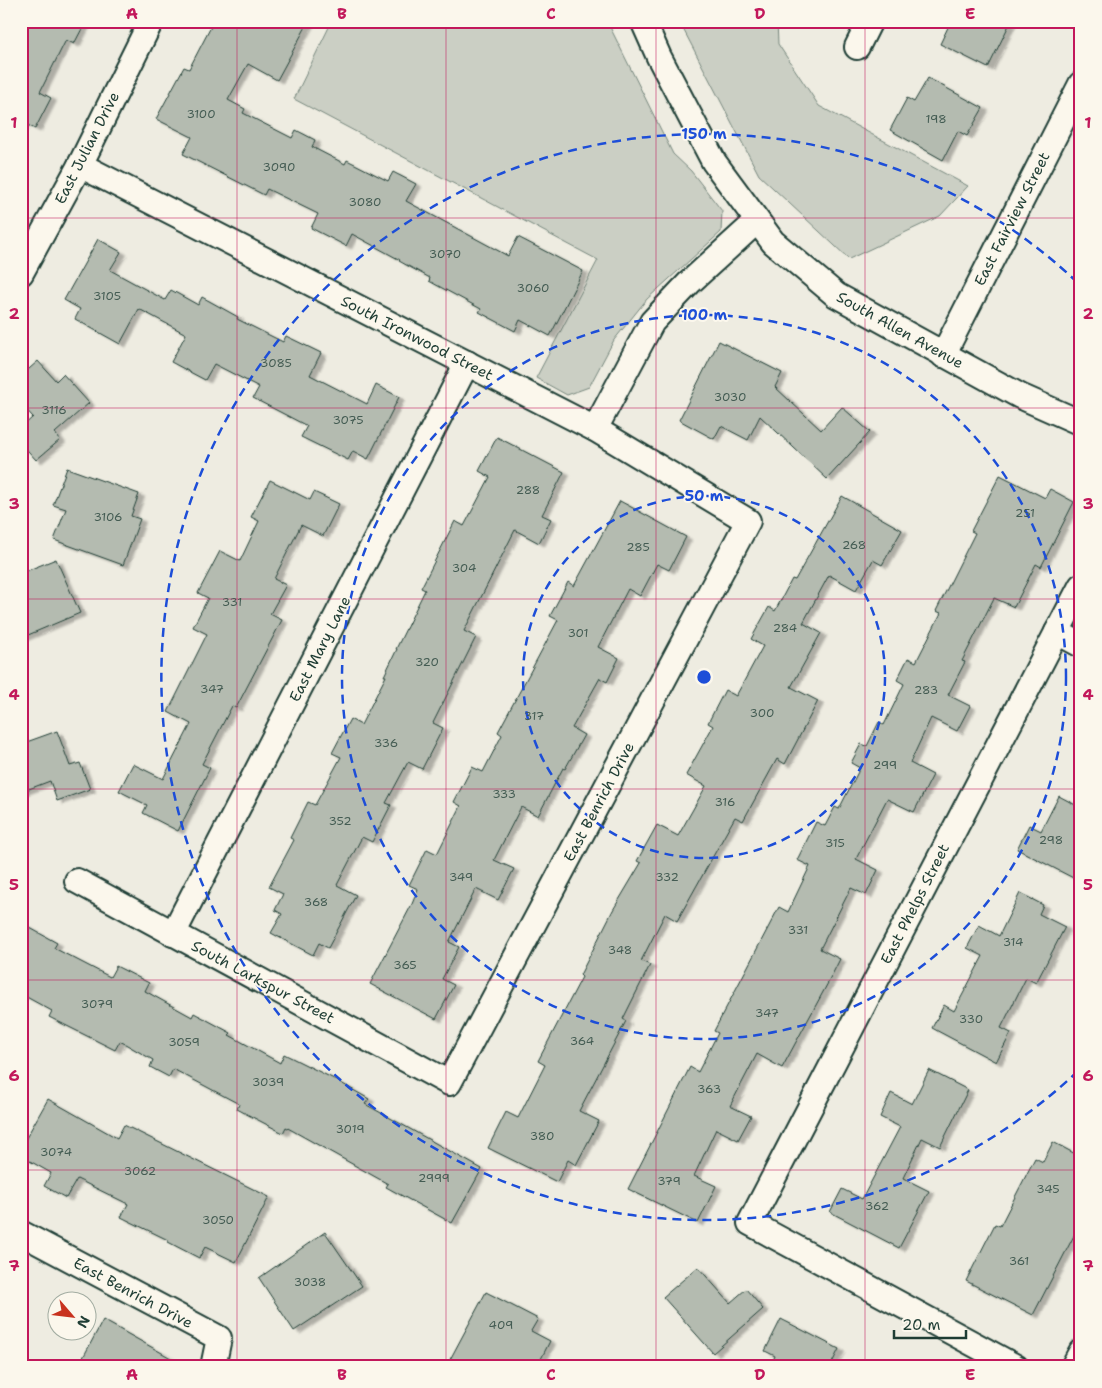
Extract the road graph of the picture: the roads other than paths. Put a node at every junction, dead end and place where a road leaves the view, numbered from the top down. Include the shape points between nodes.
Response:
1 (151, 21) edge
2 (642, 21) edge
3 (870, 21) edge
4 (857, 47) dead end
5 (1081, 84) edge
6 (80, 165) junction
7 (758, 221) junction
8 (21, 273) edge
9 (943, 355) junction
10 (467, 364) junction
11 (1081, 423) edge
12 (595, 429) junction
13 (748, 521) joint
14 (1081, 586) edge
15 (1056, 632) junction
16 (1081, 645) edge
17 (77, 881) dead end
18 (173, 934) junction
19 (449, 1083) joint
20 (21, 1234) edge
21 (1081, 1352) edge
22 (213, 1367) edge
23 (1016, 1367) edge
24 (1073, 1367) edge

1 - 6 street, East Julian Drive
2 - 7 street, South Allen Avenue via 714,162
3 - 4 street
5 - 9 street, East Fairview Street
6 - 8 street, East Julian Drive
6 - 10 street, South Ironwood Street
7 - 9 street, South Allen Avenue via 773,242 836,295
7 - 12 street via 689,283 652,322
9 - 11 street, South Allen Avenue via 1020,396
10 - 12 street, South Ironwood Street
10 - 18 street, East Mary Lane
12 - 13 street, South Ironwood Street
13 - 19 street, East Benrich Drive
14 - 15 street, East Phelps Street
15 - 16 street
15 - 23 street, East Phelps Street via 750,1223
17 - 18 street, South Larkspur Street
18 - 19 street, South Larkspur Street
20 - 22 street, East Benrich Drive via 220,1338
21 - 24 street

